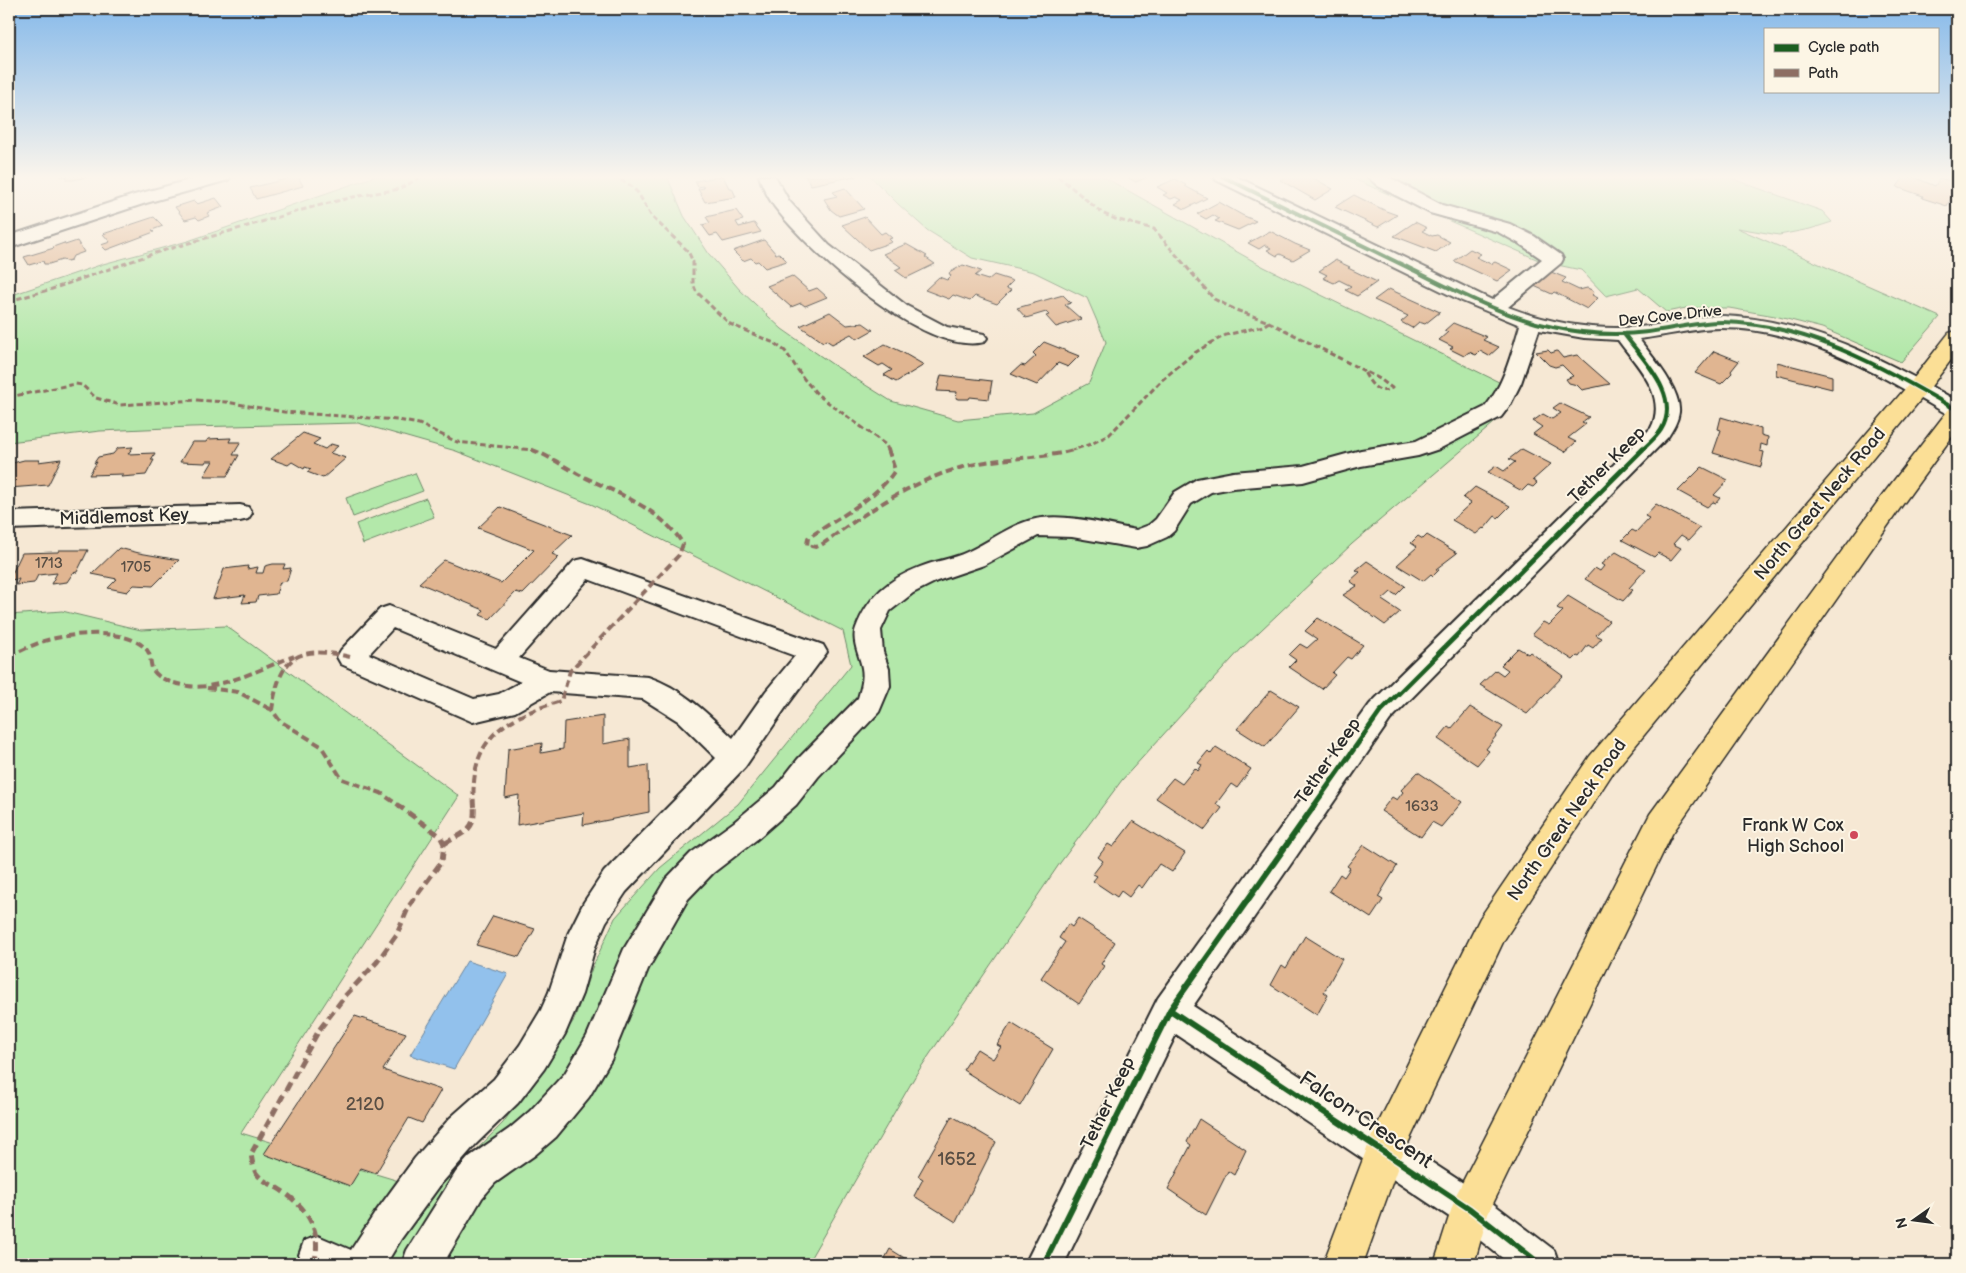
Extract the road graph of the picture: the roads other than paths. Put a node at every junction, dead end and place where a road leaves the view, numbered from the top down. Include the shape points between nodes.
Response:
1 (29, 235) edge
2 (810, 235) edge
3 (1340, 235) edge
4 (1518, 235) edge
5 (9, 242) edge
6 (1494, 308) junction
7 (1531, 322) junction
8 (1624, 334) junction
9 (977, 338) dead end
10 (1957, 338) edge
11 (1918, 388) junction
12 (1957, 410) edge
13 (1957, 414) edge
14 (240, 513) dead end
15 (9, 521) edge
16 (501, 661) junction
17 (547, 680) junction
18 (735, 758) junction
19 (1170, 1010) junction
20 (1384, 1151) junction
21 (1470, 1209) junction
22 (365, 1264) edge
23 (421, 1264) edge
24 (1044, 1264) edge
25 (1343, 1264) edge
26 (1454, 1264) edge
27 (1540, 1264) edge

1 - 5 street
2 - 9 street via 822,249 900,310 941,332
3 - 6 street, Dey Cove Drive
4 - 6 street via 1554,259
6 - 7 street, Dey Cove Drive
7 - 8 street, Dey Cove Drive via 1578,331
7 - 23 street via 1499,407 1431,444 1303,474 1225,480 1205,485 1183,498 1165,525 1147,537 1117,536 1072,528 1032,528 975,559 928,574 904,586 880,605 868,630 876,669 876,686 869,704 786,796 702,863 677,889 635,960 599,1048 577,1086 543,1124 482,1170 469,1185
8 - 11 street, Dey Cove Drive via 1721,322 1766,327 1812,340
8 - 19 street, Tether Keep via 1663,389 1668,418 1660,432 1380,712
10 - 11 main road, North Great Neck Road
11 - 12 street, Dey Cove Drive
11 - 20 main road, North Great Neck Road via 1601,765 1492,929
13 - 21 main road via 1661,824
14 - 15 street, Middlemost Key
16 - 17 street
16 - 17 street via 389,616 350,657 473,711 504,704
16 - 18 street via 583,568 814,652
17 - 18 street via 648,688 688,713
18 - 22 street via 615,882 579,944 565,994 532,1057 506,1091 428,1171
19 - 20 street, Falcon Crescent
19 - 24 street, Tether Keep
20 - 21 street, Falcon Crescent
20 - 25 main road, North Great Neck Road
21 - 26 main road
21 - 27 street, Falcon Crescent

